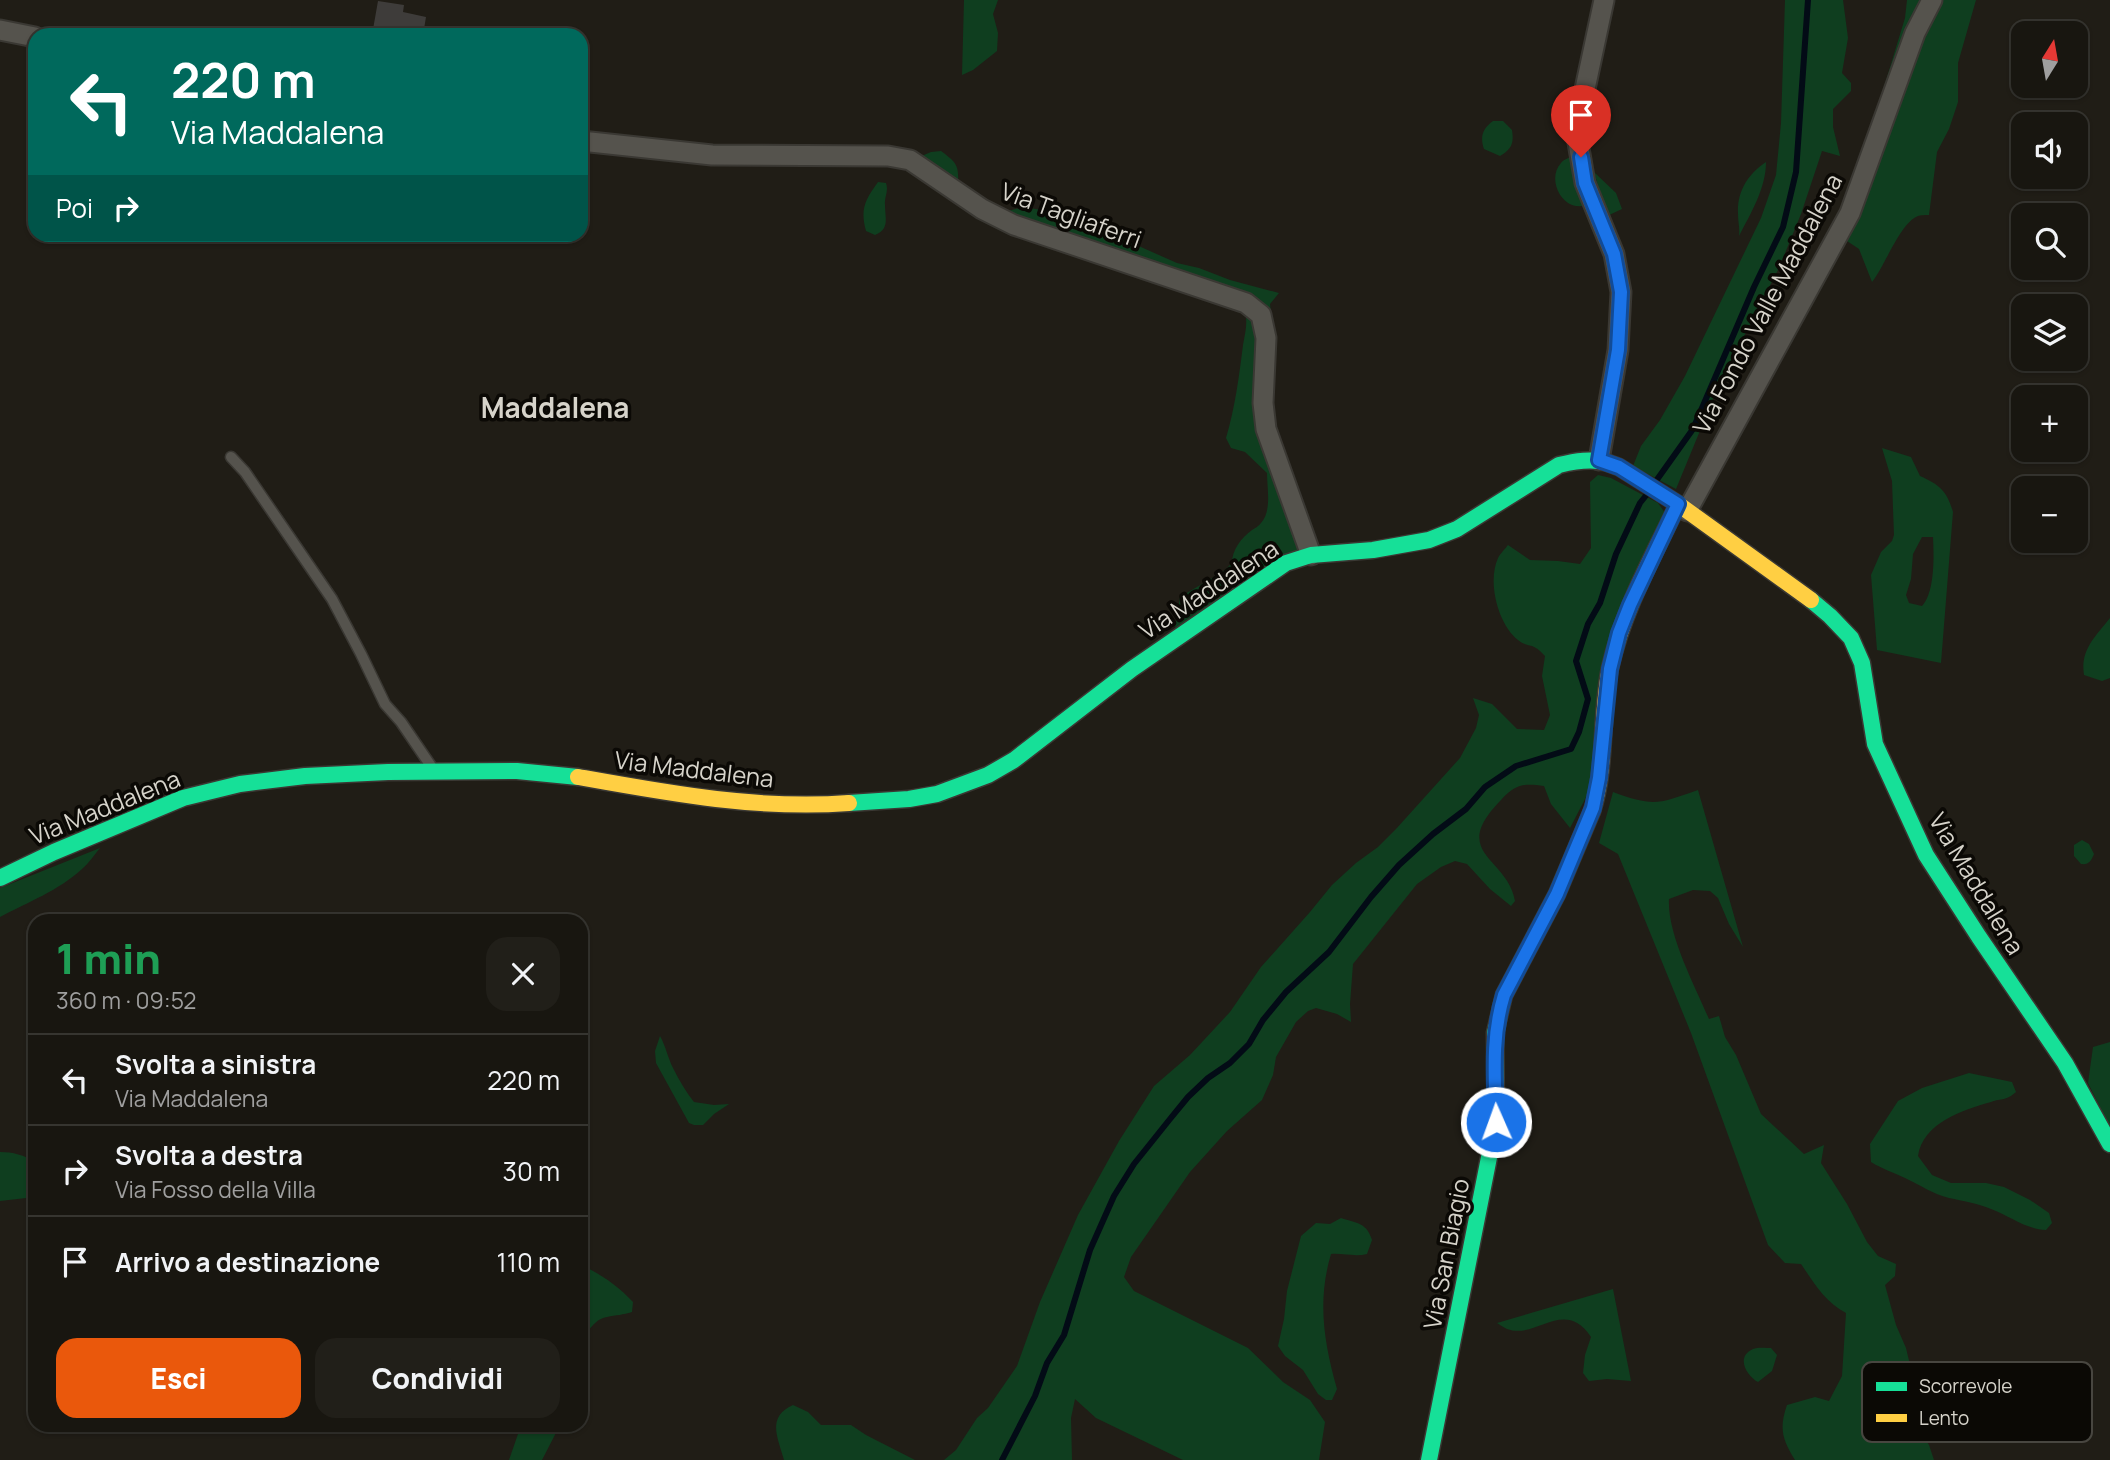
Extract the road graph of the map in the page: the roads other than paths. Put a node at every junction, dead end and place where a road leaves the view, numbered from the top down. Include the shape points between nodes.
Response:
1 (1604, 0) edge
2 (1932, 0) edge
3 (0, 30) edge
4 (28, 36) edge
5 (588, 142) edge
6 (231, 457) dead end
7 (1599, 460) junction
8 (1679, 505) junction
9 (1311, 555) junction
10 (436, 772) junction
11 (0, 878) edge
12 (2110, 1144) edge
13 (1429, 1460) edge

1 - 7 street via 1576,131 1585,183 1614,254 1621,292 1618,350
2 - 8 street, Via Fondo Valle Maddalena via 1915,33 1850,213
3 - 4 street
5 - 9 street, Via Tagliaferri via 712,155 910,160 1014,225 1246,303 1261,315 1266,338 1266,429
6 - 10 lane via 332,599 385,704
7 - 8 street, Via Maddalena via 1619,467
7 - 9 street, Via Maddalena via 1559,465 1457,529 1429,540
8 - 12 street, Via Maddalena via 1800,590 1851,639 1862,663 1875,744 1926,855 2065,1063
8 - 13 street, Via San Biagio via 1619,633 1610,669 1593,808 1499,1012 1494,1063 1496,1122
9 - 10 street, Via Maddalena via 1286,563 1216,609 1014,760 937,794 826,805 738,802 567,775
10 - 11 street, Via Maddalena via 305,776 240,784 183,798

